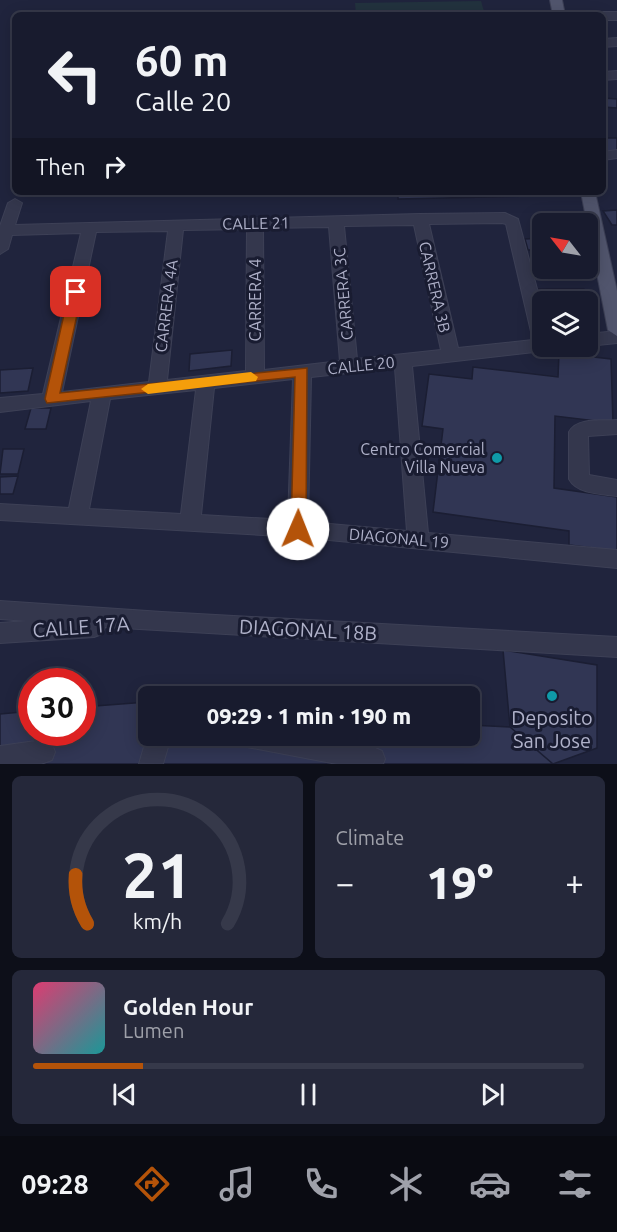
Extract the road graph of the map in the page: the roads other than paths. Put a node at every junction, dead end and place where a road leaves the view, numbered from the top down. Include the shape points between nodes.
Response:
1 (589, 195) edge
2 (15, 202) dead end
3 (420, 219) junction
4 (336, 221) junction
5 (255, 223) junction
6 (176, 225) junction
7 (90, 227) junction
8 (7, 230) junction
9 (0, 249) edge
10 (612, 290) edge
11 (532, 300) edge
12 (617, 330) edge
13 (617, 337) edge
14 (598, 339) edge
15 (532, 346) edge
16 (451, 355) junction
17 (403, 361) junction
18 (349, 366) junction
19 (302, 372) junction
20 (255, 377) junction
21 (206, 382) junction
22 (157, 388) junction
23 (102, 394) junction
24 (51, 399) junction
25 (0, 405) edge
26 (617, 427) edge
27 (617, 488) edge
28 (0, 512) edge
29 (77, 517) junction
30 (190, 524) junction
31 (298, 529) junction
32 (418, 539) junction
33 (617, 559) edge
34 (0, 610) edge
35 (162, 622) junction
36 (0, 633) edge
37 (617, 647) edge
38 (156, 746) edge
39 (302, 746) edge
40 (43, 752) dead end
41 (0, 758) edge
42 (372, 759) dead end
43 (151, 764) edge

1 - 10 main road
2 - 8 street
3 - 4 street, CALLE 21
3 - 11 street, CALLE 21 via 505,218 513,222
3 - 16 street, CARRERA 3B
4 - 5 street, CALLE 21
4 - 18 street, CARRERA 3C
5 - 6 street, CALLE 21
5 - 20 street, CARRERA 4
6 - 7 street, CALLE 21
6 - 22 street, CARRERA 4A
7 - 8 street, CALLE 21
7 - 24 street
8 - 9 street
10 - 12 main road
13 - 14 street
15 - 16 street, CALLE 20
16 - 17 street, CALLE 20
17 - 18 street, CALLE 20
17 - 32 street
18 - 19 street, CALLE 20
19 - 20 street, CALLE 20
19 - 31 street
20 - 21 street, CALLE 20
21 - 22 street, CALLE 20
21 - 30 street
22 - 23 street, CALLE 20
23 - 24 street, CALLE 20
23 - 29 street
24 - 25 street, CALLE 20
26 - 27 street via 578,432 579,479
28 - 29 street, DIAGONAL 19
29 - 30 street, DIAGONAL 19
30 - 31 street, DIAGONAL 19
31 - 32 street, DIAGONAL 19
32 - 33 street, DIAGONAL 19
34 - 35 street, DIAGONAL 18B
35 - 36 street, CALLE 17A
35 - 37 street, DIAGONAL 18B
38 - 43 street
39 - 42 street
40 - 41 street

